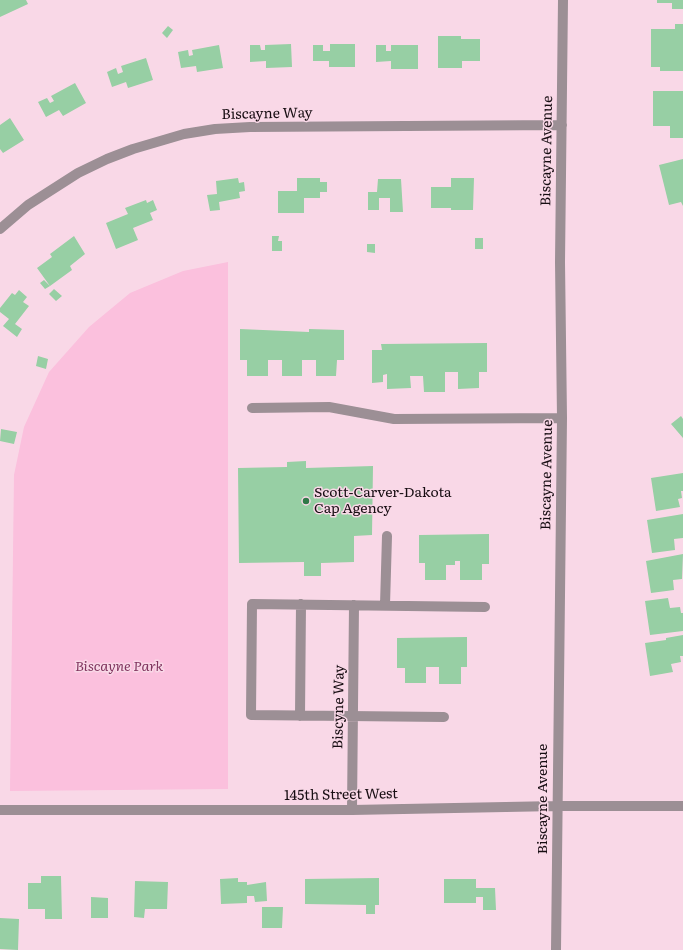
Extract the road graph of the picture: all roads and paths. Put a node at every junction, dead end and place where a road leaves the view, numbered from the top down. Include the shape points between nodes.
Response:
1 (563, 0) edge
2 (562, 125) junction
3 (0, 229) edge
4 (252, 408) dead end
5 (562, 418) junction
6 (387, 536) dead end
7 (301, 604) junction
8 (354, 605) junction
9 (385, 605) junction
10 (485, 606) dead end
11 (300, 716) junction
12 (353, 716) junction
13 (444, 717) dead end
14 (557, 806) junction
15 (683, 806) edge
16 (0, 810) edge
17 (352, 810) junction
18 (556, 950) edge

1 - 2 street, Biscayne Avenue
2 - 3 street, Biscayne Way via 250,127 184,134 133,149 78,173 28,205
2 - 5 street, Biscayne Avenue
4 - 5 street via 329,407 394,419
5 - 14 street, Biscayne Avenue
6 - 9 street
7 - 8 street
7 - 11 street
7 - 11 street via 252,604 251,715
8 - 9 street
8 - 12 street, Biscyne Way
9 - 10 street
11 - 12 street
12 - 13 street
12 - 17 street, Biscyne Way
14 - 15 street, 145th Street West
14 - 17 street, 145th Street West
14 - 18 street, Biscayne Avenue
16 - 17 street, 145th Street West

